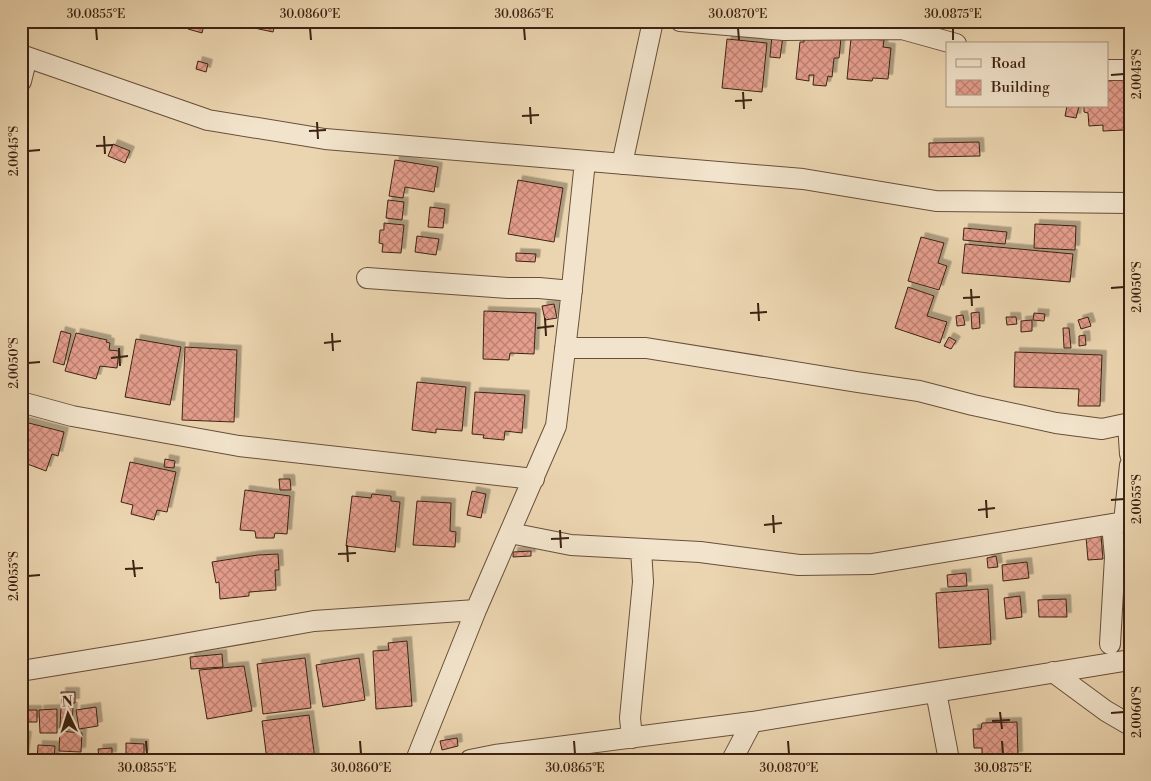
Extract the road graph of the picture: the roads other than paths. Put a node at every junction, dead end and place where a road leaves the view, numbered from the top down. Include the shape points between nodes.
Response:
1 (654, 21) edge
2 (680, 21) edge
3 (949, 42) edge
4 (24, 56) edge
5 (1108, 70) edge
6 (1130, 70) edge
7 (21, 80) edge
8 (585, 161) junction
9 (622, 164) junction
10 (1130, 203) edge
11 (367, 278) dead end
12 (572, 291) junction
13 (565, 348) junction
14 (21, 402) edge
15 (1129, 423) edge
16 (1130, 454) edge
17 (1130, 464) edge
18 (534, 478) junction
19 (1112, 524) junction
20 (510, 533) junction
21 (641, 548) junction
22 (476, 610) junction
23 (1110, 644) dead end
24 (1130, 660) edge
25 (21, 671) edge
26 (1053, 672) junction
27 (936, 692) junction
28 (752, 722) junction
29 (1130, 725) edge
30 (632, 738) junction
31 (416, 760) edge
32 (470, 760) edge
33 (732, 760) edge
34 (949, 760) edge

1 - 9 street
2 - 3 street via 784,30 902,29
4 - 7 street
4 - 8 street via 208,120 325,140
5 - 6 street
8 - 9 street
8 - 12 street
9 - 10 street via 804,179 936,201
11 - 12 street
12 - 13 street
13 - 15 street via 646,348 919,391 1056,423 1102,429
13 - 18 street via 556,426
14 - 18 street via 72,416 239,446
15 - 16 street
17 - 19 street via 1124,522
18 - 20 street
19 - 21 street via 872,564 799,565
19 - 23 street via 1115,557
20 - 21 street via 571,545
20 - 22 street
21 - 30 street via 643,582 630,718
22 - 25 street via 314,621
22 - 31 street
24 - 26 street
26 - 27 street
26 - 29 street
27 - 28 street
27 - 34 street
28 - 30 street
28 - 33 street
30 - 32 street

